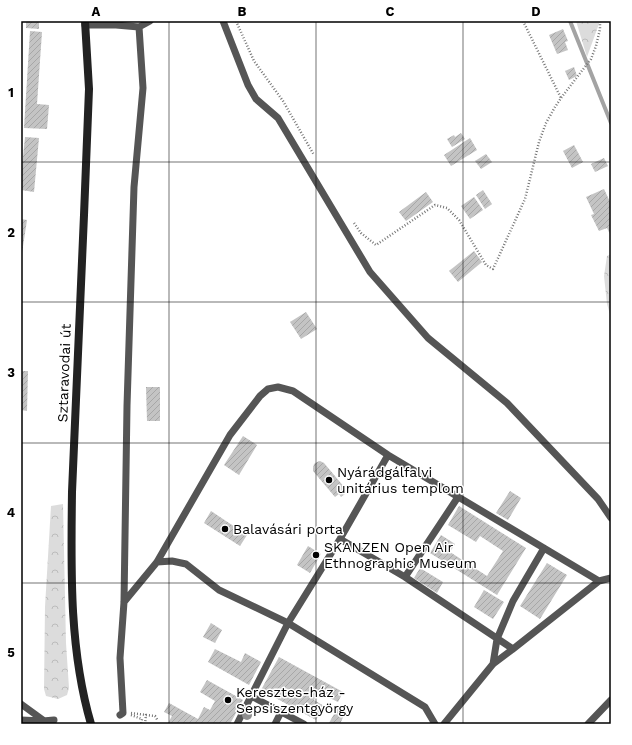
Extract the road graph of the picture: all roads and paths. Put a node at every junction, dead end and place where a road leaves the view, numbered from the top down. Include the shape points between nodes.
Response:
1 (150, 21) edge
2 (223, 21) edge
3 (236, 21) edge
4 (523, 21) edge
5 (600, 21) edge
6 (85, 23) edge
7 (139, 27) junction
8 (561, 98) junction
9 (314, 156) dead end
10 (353, 222) dead end
11 (388, 455) junction
12 (458, 497) junction
13 (611, 518) edge
14 (340, 539) junction
15 (544, 548) junction
16 (157, 562) junction
17 (405, 577) junction
18 (611, 578) edge
19 (599, 581) junction
20 (124, 602) junction
21 (288, 623) junction
22 (497, 639) junction
23 (513, 649) junction
24 (492, 664) junction
25 (251, 696) junction
26 (611, 700) edge
27 (21, 704) edge
28 (281, 712) junction
29 (140, 714) dead end
30 (120, 715) dead end
31 (146, 715) junction
32 (142, 719) dead end
33 (21, 720) edge
34 (43, 720) junction
35 (54, 720) dead end
36 (158, 721) dead end
37 (91, 724) edge
38 (141, 724) edge
39 (145, 724) edge
40 (237, 724) edge
41 (275, 724) edge
42 (304, 724) edge
43 (435, 724) edge
44 (444, 724) edge
45 (588, 724) edge

1 - 7 lane
2 - 13 lane via 256,99 278,118 370,272 428,338 507,403 598,499
3 - 9 path via 254,61 283,101
4 - 8 path
5 - 8 path via 591,60
6 - 7 lane
6 - 37 street, Sztaravodai út via 88,97 72,492 72,592 80,672
7 - 20 lane via 143,88 134,195
8 - 10 path via 538,142 525,199 493,269 486,265 459,220 447,208 435,205 376,245
11 - 12 lane
11 - 14 lane
11 - 16 lane via 294,391 278,387 268,389 230,435
12 - 15 lane
12 - 17 lane
14 - 17 lane
14 - 21 lane
15 - 19 lane
15 - 22 lane via 513,601
16 - 20 lane
16 - 21 lane via 172,561 186,564 219,590
17 - 22 lane
18 - 19 lane
19 - 23 lane
20 - 30 lane via 120,658 123,713
21 - 25 lane
21 - 43 lane via 425,707
22 - 23 lane
22 - 24 lane
23 - 24 lane
24 - 44 lane
25 - 28 lane
25 - 40 lane
26 - 45 lane
27 - 34 lane
28 - 41 lane
28 - 42 lane
29 - 31 path
31 - 36 path via 155,716
31 - 39 path
32 - 38 path
33 - 34 lane
34 - 35 lane

